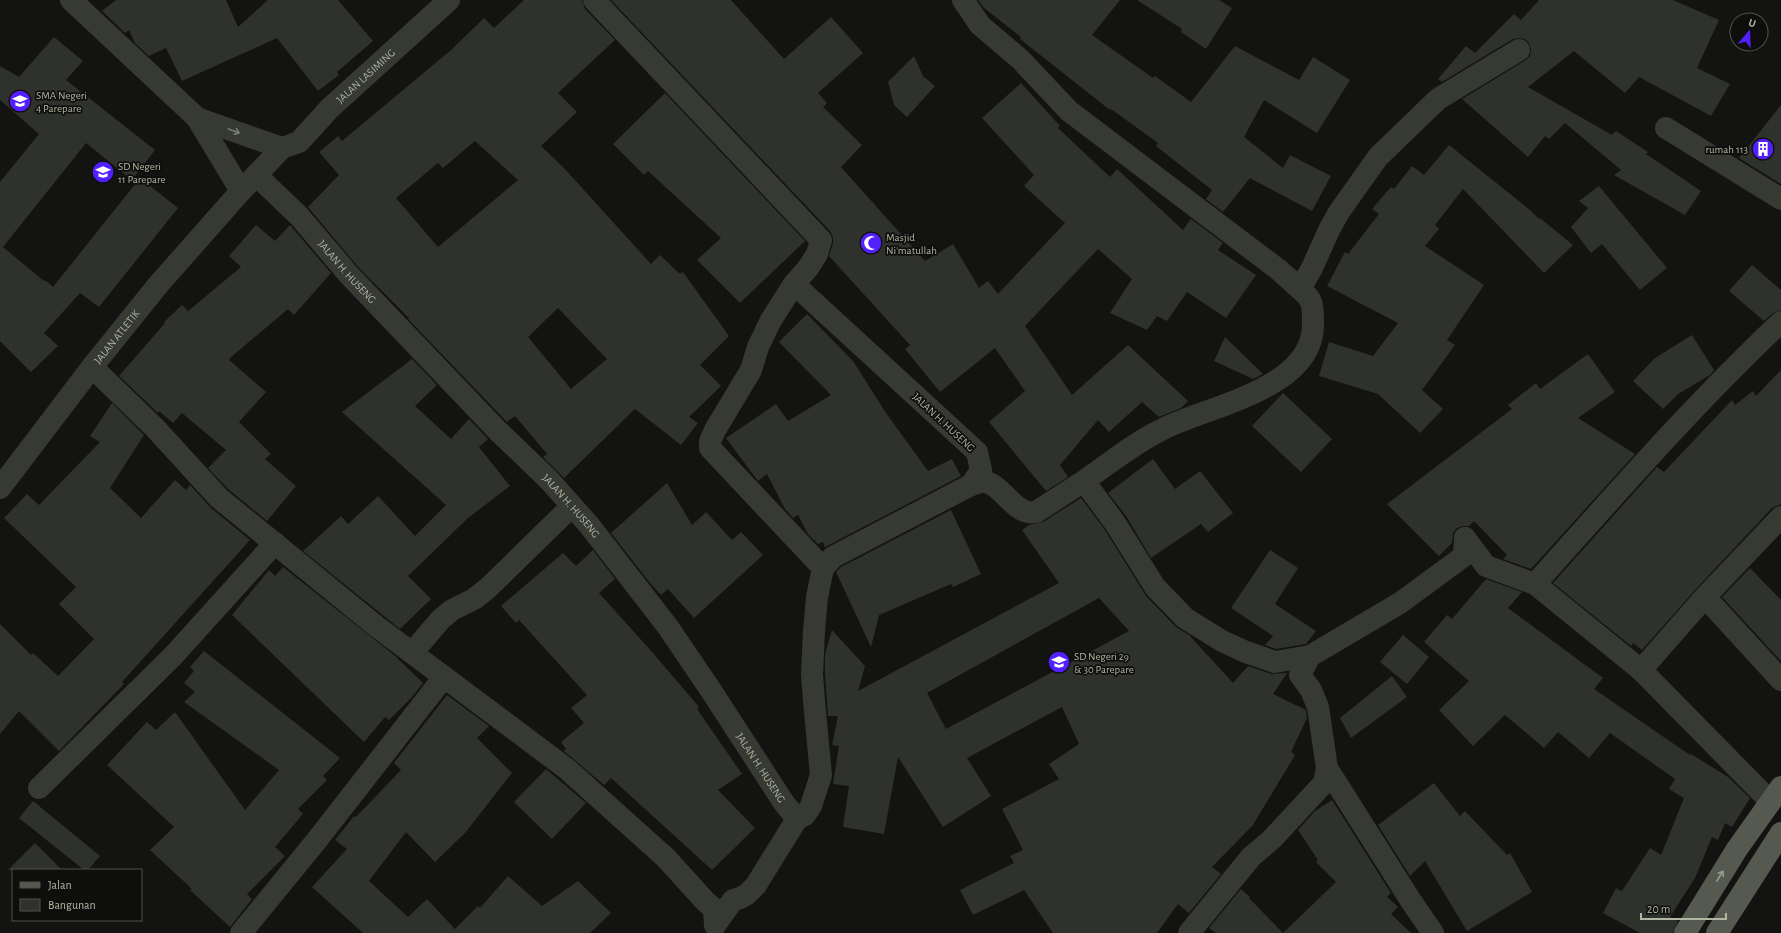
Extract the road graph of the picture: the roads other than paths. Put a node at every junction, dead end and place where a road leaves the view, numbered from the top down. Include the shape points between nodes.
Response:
1 (72, 0) edge
2 (449, 0) edge
3 (594, 0) edge
4 (963, 0) edge
5 (1519, 50) dead end
6 (197, 118) junction
7 (1666, 128) dead end
8 (282, 148) junction
9 (256, 175) junction
10 (241, 191) junction
11 (1781, 199) edge
12 (794, 284) junction
13 (1300, 289) junction
14 (1781, 322) edge
15 (92, 367) junction
16 (1084, 481) junction
17 (971, 485) junction
18 (0, 488) edge
19 (572, 506) junction
20 (1781, 517) edge
21 (275, 543) junction
22 (823, 568) junction
23 (1535, 584) junction
24 (1705, 597) junction
25 (412, 653) junction
26 (1310, 656) junction
27 (1641, 670) junction
28 (444, 677) junction
29 (1781, 680) edge
30 (1327, 768) junction
31 (39, 788) dead end
32 (1776, 794) edge
33 (797, 819) junction
34 (1781, 833) edge
35 (241, 933) edge
36 (1189, 933) edge
37 (1433, 933) edge
38 (1685, 933) edge
39 (1717, 933) edge

1 - 6 street
2 - 8 street, JALAN LASIMING via 329,109 299,142
3 - 12 street via 822,240 817,254
4 - 13 street via 980,25 1021,60 1068,111 1279,270
5 - 13 street via 1438,99 1378,157 1339,212
6 -> 8 street
6 - 10 street
7 - 11 street
8 - 9 street, JALAN ATLETIK
9 - 10 street, JALAN ATLETIK
9 - 19 street, JALAN H. HUSENG via 299,216 349,275
10 - 15 street, JALAN ATLETIK via 158,285
12 - 17 street, JALAN H. HUSENG via 977,452 981,470
12 - 22 street via 771,320 751,370 722,417 710,441 710,448
13 - 16 street via 1313,305 1311,342 1305,354 1286,374 1231,403 1164,428 1139,442
14 - 23 street via 1728,373
15 - 18 street, JALAN ATLETIK
15 - 21 street via 155,428 219,498
16 - 17 street via 1031,513 1023,511 984,482
16 - 26 street via 1115,523 1155,587 1185,618 1228,644 1275,662
17 - 22 street via 833,557
19 - 25 street via 488,588 441,619
19 - 33 street, JALAN H. HUSENG via 668,627
20 - 24 street
21 - 25 street
21 - 31 street via 173,656
22 - 33 street via 817,597 812,674 821,775 811,806 805,815
23 - 26 street via 1486,566 1465,538 1464,556 1400,603
23 - 27 street
24 - 27 street
24 - 29 street
25 - 28 street
26 - 30 street via 1300,675 1311,690 1318,707
27 - 32 street
28 - 33 street via 567,769 605,801 666,858 714,909 715,925 733,900 746,896 756,885
28 - 35 street
30 - 36 street via 1324,783 1272,839 1251,857
30 - 37 street
38 -> 32 main road via 1737,849
34 - 39 main road

